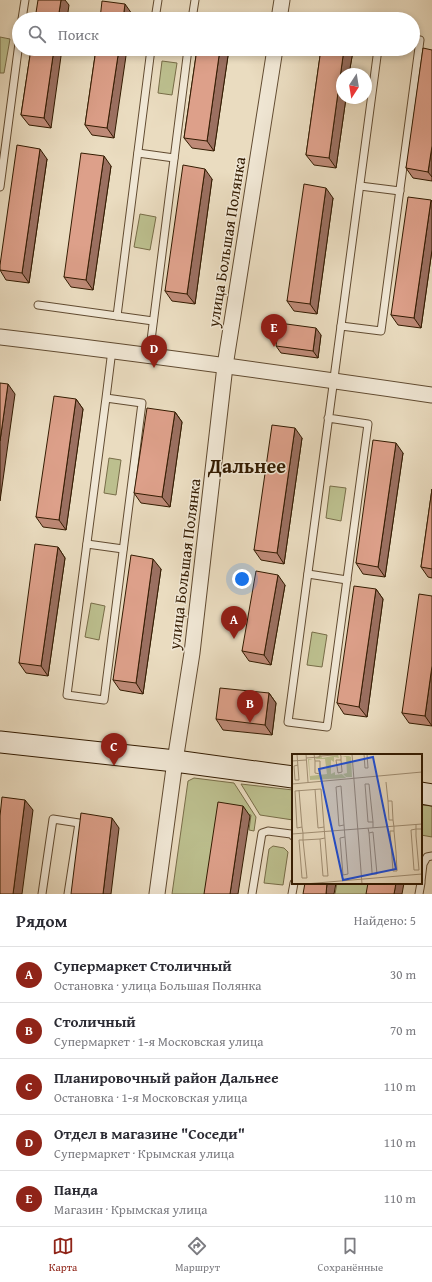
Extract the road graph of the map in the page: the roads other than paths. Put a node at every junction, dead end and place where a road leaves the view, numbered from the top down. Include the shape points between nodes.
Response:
1 (25, 0) edge
2 (158, 0) edge
3 (195, 0) edge
4 (282, 0) edge
5 (23, 12) edge
6 (156, 12) edge
7 (193, 12) edge
8 (280, 12) edge
9 (17, 56) edge
10 (150, 56) edge
11 (187, 56) edge
12 (274, 56) edge
13 (377, 56) edge
14 (418, 56) edge
15 (4, 132) edge
16 (138, 153) junction
17 (174, 158) junction
18 (360, 186) junction
19 (0, 187) edge
20 (400, 192) junction
21 (38, 305) dead end
22 (117, 316) junction
23 (153, 321) junction
24 (341, 326) junction
25 (0, 336) edge
26 (112, 350) junction
27 (149, 356) junction
28 (225, 366) junction
29 (334, 381) junction
30 (432, 396) edge
31 (106, 398) junction
32 (328, 418) junction
33 (87, 544) junction
34 (123, 549) junction
35 (308, 574) junction
36 (347, 580) junction
37 (0, 742) edge
38 (176, 761) junction
39 (292, 777) edge
40 (422, 793) edge
41 (432, 795) edge
42 (292, 835) edge
43 (432, 856) edge
44 (422, 876) edge
45 (294, 884) edge
46 (421, 884) edge
47 (42, 894) edge
48 (68, 894) edge
49 (157, 894) edge
50 (252, 894) edge
51 (292, 894) edge
52 (419, 894) edge

1 - 5 lane
2 - 6 lane
3 - 7 lane
4 - 8 street
9 - 15 lane
10 - 16 lane
11 - 17 lane
12 - 28 street, улица Большая Полянка
13 - 18 lane
14 - 20 lane
15 - 19 lane
16 - 17 lane
16 - 22 lane
17 - 23 lane
18 - 20 lane
18 - 24 lane
20 - 24 lane via 381,331
21 - 22 lane
22 - 23 lane
23 - 27 lane
24 - 29 lane
25 - 26 street
26 - 27 street
26 - 31 lane
27 - 28 street
28 - 29 street
28 - 38 street, улица Большая Полянка via 192,653
29 - 30 street
29 - 32 lane
31 - 33 lane
31 - 34 lane via 142,403
32 - 35 lane
32 - 36 lane via 368,424
33 - 34 lane
33 - 34 lane via 67,695 74,696 104,700
35 - 36 lane
35 - 36 lane via 288,722 327,727
37 - 38 street
38 - 39 street
38 - 49 street, улица Большая Полянка
40 - 41 street
42 - 50 lane via 268,831 262,834
43 - 44 lane via 427,857
45 - 51 lane
46 - 52 lane
47 - 48 lane via 53,819 79,823

